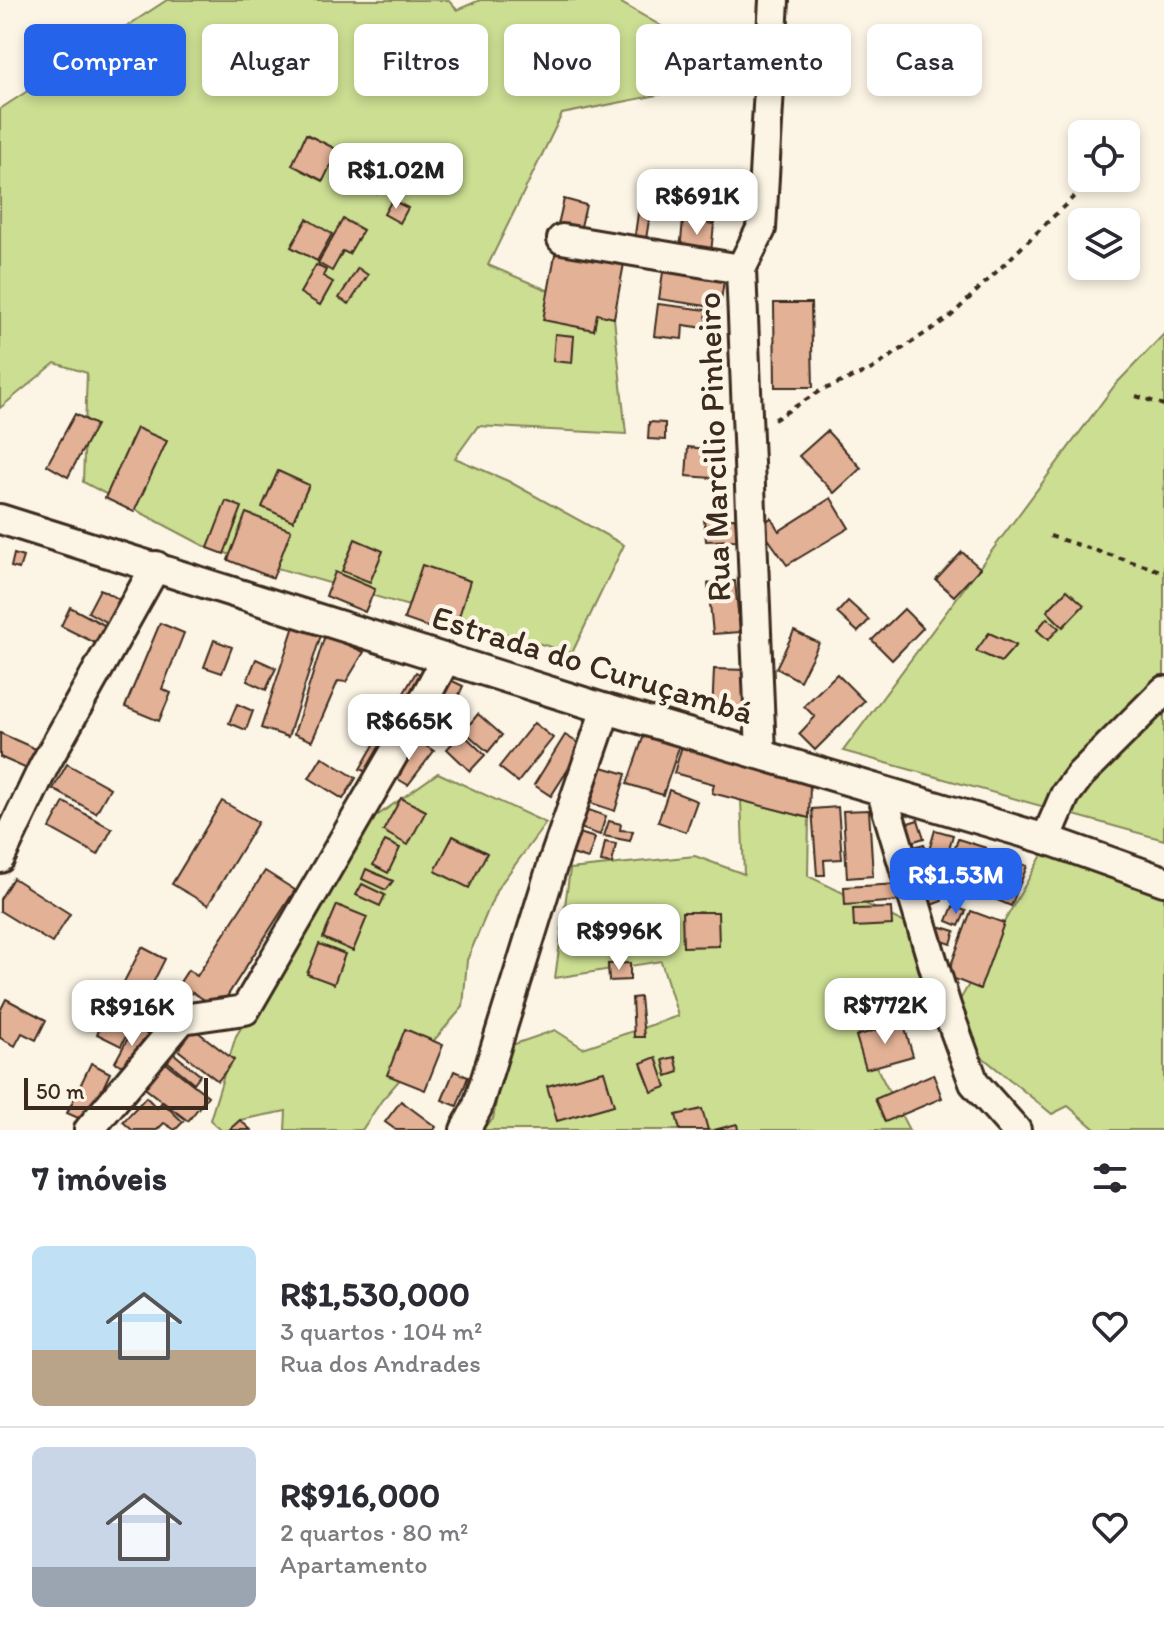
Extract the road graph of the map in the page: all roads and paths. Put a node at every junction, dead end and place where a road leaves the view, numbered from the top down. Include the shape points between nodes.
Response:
1 (774, 0) edge
2 (1079, 192) edge
3 (562, 239) dead end
4 (741, 269) junction
5 (1136, 396) dead end
6 (1164, 405) edge
7 (749, 437) junction
8 (0, 519) edge
9 (1050, 536) dead end
10 (156, 566) junction
11 (1164, 572) edge
12 (446, 658) junction
13 (1164, 691) edge
14 (606, 709) junction
15 (761, 753) junction
16 (882, 793) junction
17 (1046, 839) junction
18 (0, 858) edge
19 (1164, 881) edge
20 (89, 1130) edge
21 (465, 1130) edge
22 (1016, 1130) edge

1 - 4 street, Rua Marcilio Pinheiro via 761,229
2 - 7 path via 951,316 872,369 818,392
3 - 4 street
4 - 7 street, Rua Marcilio Pinheiro
5 - 6 path
7 - 15 street, Rua Marcilio Pinheiro
8 - 10 street, Estrada do Curuçambá
9 - 11 path
10 - 12 street, Estrada do Curuçambá
10 - 18 street via 44,766
12 - 14 street, Estrada do Curuçambá
12 - 20 street via 245,1010 182,1019
13 - 17 street via 1080,775
14 - 15 street, Estrada do Curuçambá
14 - 21 street via 477,1108
15 - 16 street, Estrada do Curuçambá
16 - 17 street, Estrada do Curuçambá
16 - 22 street via 974,1083
17 - 19 street, Estrada do Curuçambá

